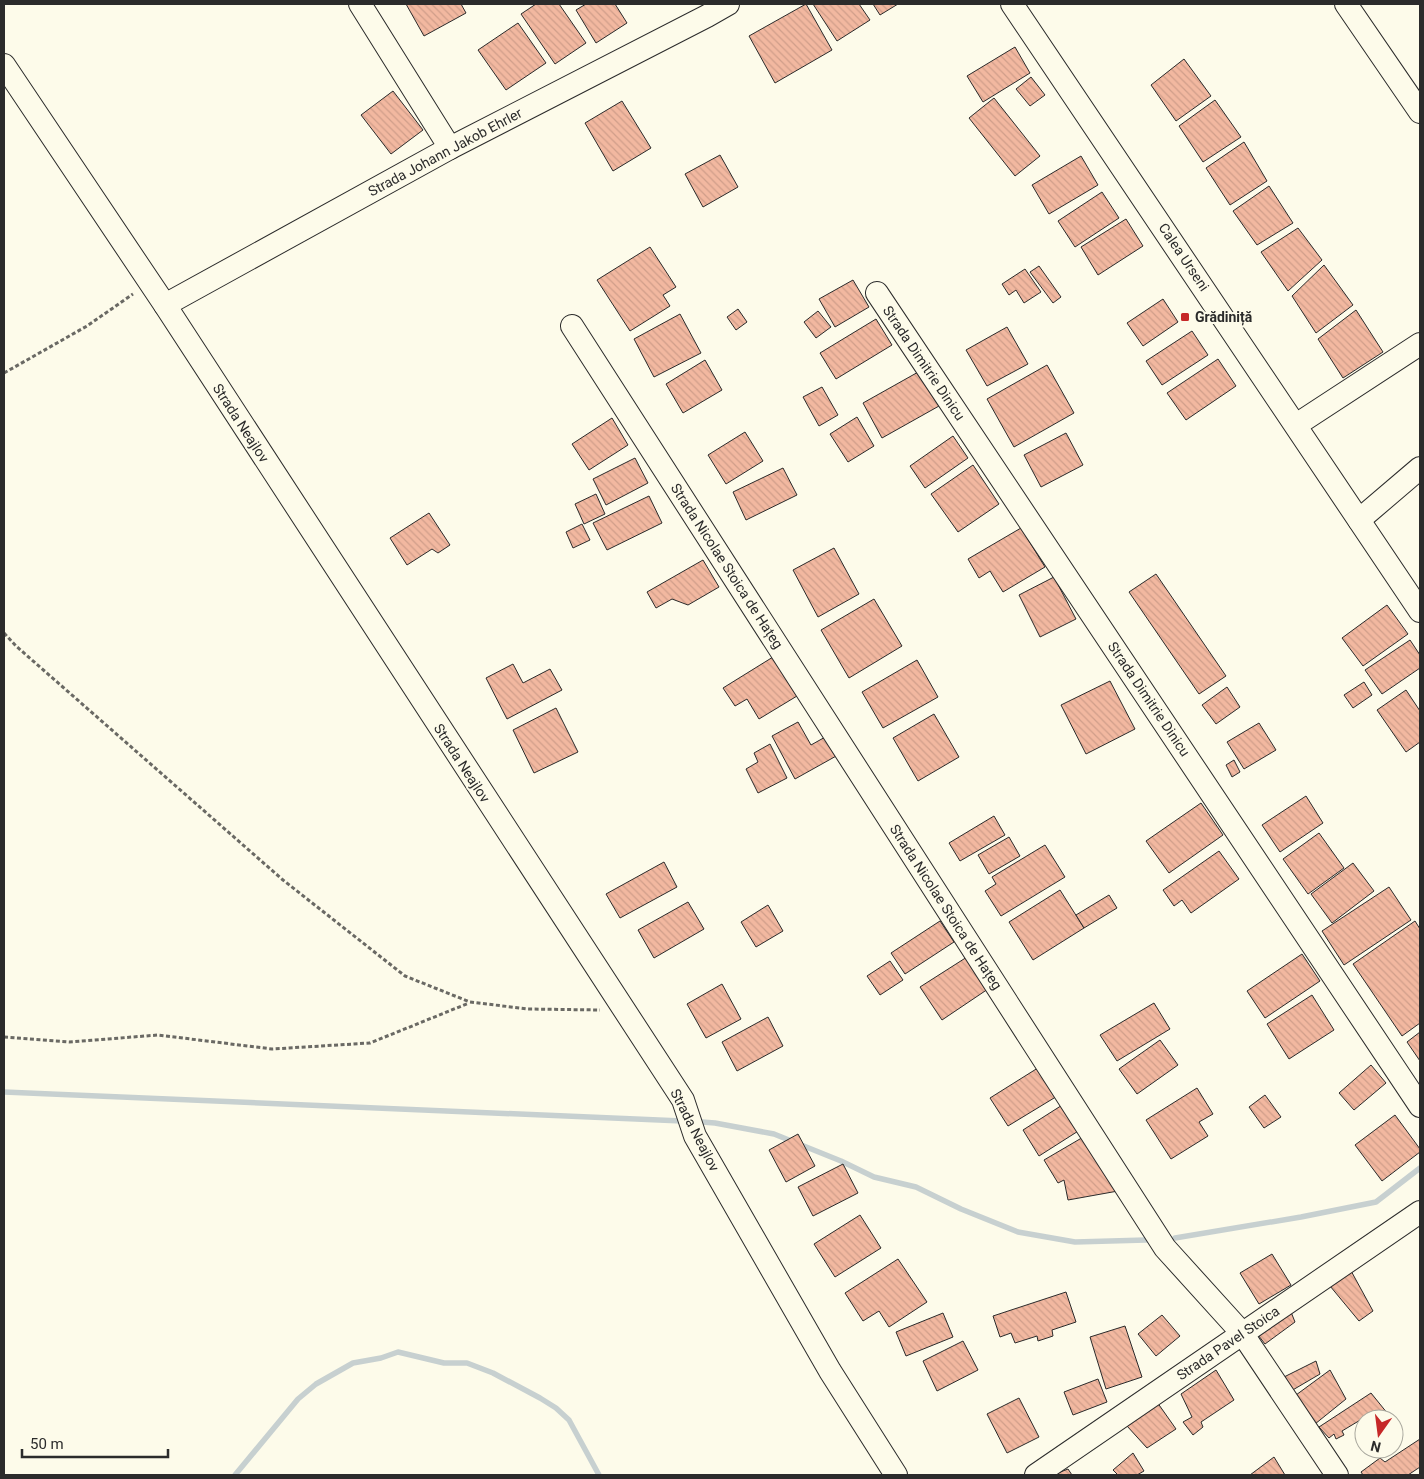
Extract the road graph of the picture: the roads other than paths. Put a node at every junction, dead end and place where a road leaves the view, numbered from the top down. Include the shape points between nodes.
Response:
1 (360, 4) edge
2 (728, 4) edge
3 (1012, 4) edge
4 (1346, 4) edge
5 (702, 10) edge
6 (4, 65) edge
7 (1420, 112) edge
8 (450, 148) junction
9 (877, 293) dead end
10 (165, 305) junction
11 (572, 326) dead end
12 (1420, 344) edge
13 (1296, 425) junction
14 (1420, 468) edge
15 (1360, 520) junction
16 (1420, 611) edge
17 (1420, 1106) edge
18 (1420, 1212) edge
19 (1242, 1334) junction
20 (896, 1475) edge
21 (1036, 1475) edge
22 (1337, 1475) edge

1 - 8 street
2 - 5 street, Strada Johann Jakob Ehrler
3 - 13 street, Calea Urseni
4 - 7 street
5 - 8 street, Strada Johann Jakob Ehrler
6 - 10 street, Strada Neajlov
8 - 10 street, Strada Johann Jakob Ehrler
9 - 17 street, Strada Dimitrie Dinicu
10 - 20 street, Strada Neajlov via 683,1100 700,1145 830,1370
11 - 19 street, Strada Nicolae Stoica de Hațeg via 1165,1248
12 - 13 street
13 - 15 street, Calea Urseni
14 - 15 street
15 - 16 street, Calea Urseni
18 - 19 street, Strada Pavel Stoica
19 - 21 street, Strada Pavel Stoica
19 - 22 street, Strada Nicolae Stoica de Hațeg

